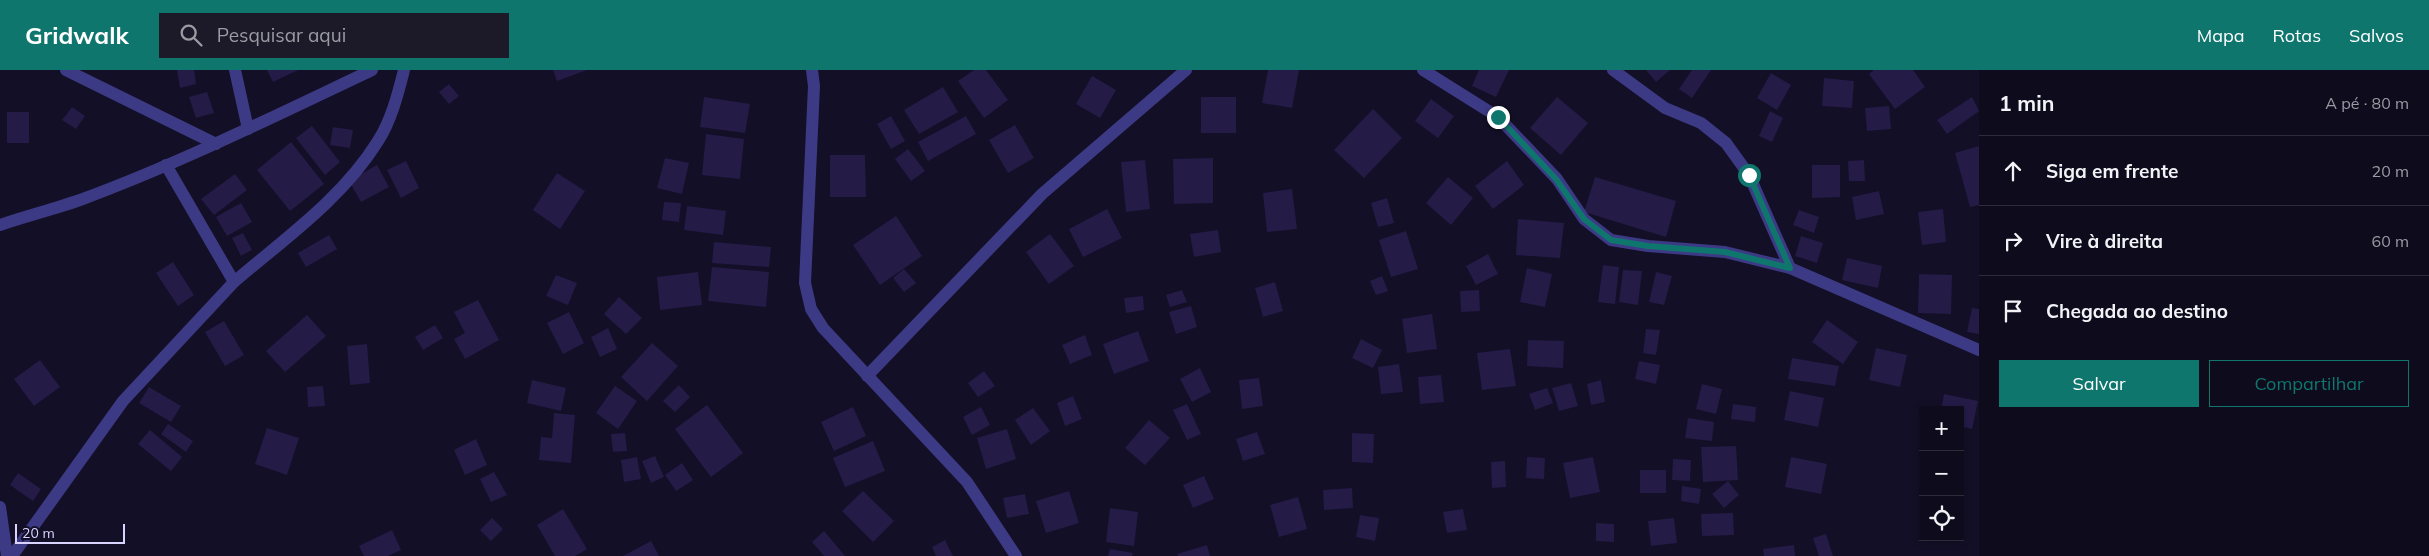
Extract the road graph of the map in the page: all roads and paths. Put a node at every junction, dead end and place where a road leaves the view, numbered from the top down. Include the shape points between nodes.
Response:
1 (66, 70) edge
2 (235, 70) edge
3 (372, 70) edge
4 (404, 70) edge
5 (812, 70) edge
6 (1423, 70) edge
7 (1613, 70) edge
8 (1181, 72) edge
9 (248, 128) junction
10 (216, 144) junction
11 (166, 165) junction
12 (0, 225) edge
13 (1790, 268) junction
14 (234, 282) junction
15 (1979, 350) edge
16 (867, 376) junction
17 (0, 507) edge
18 (7, 556) edge
19 (12, 556) edge
20 (1016, 556) edge

1 - 10 street
2 - 9 street
3 - 9 street
4 - 14 street via 398,95 378,141 336,195
5 - 16 street via 814,86 805,283 811,310
6 - 13 street via 1498,117 1556,179 1584,219 1611,240 1725,252
7 - 13 street via 1665,108 1701,123 1726,143 1749,175
8 - 16 street via 1042,194
9 - 10 street
10 - 11 street
11 - 12 street via 80,200
11 - 14 street
13 - 15 street
14 - 19 street via 123,401
16 - 20 street via 966,482
17 - 18 street

